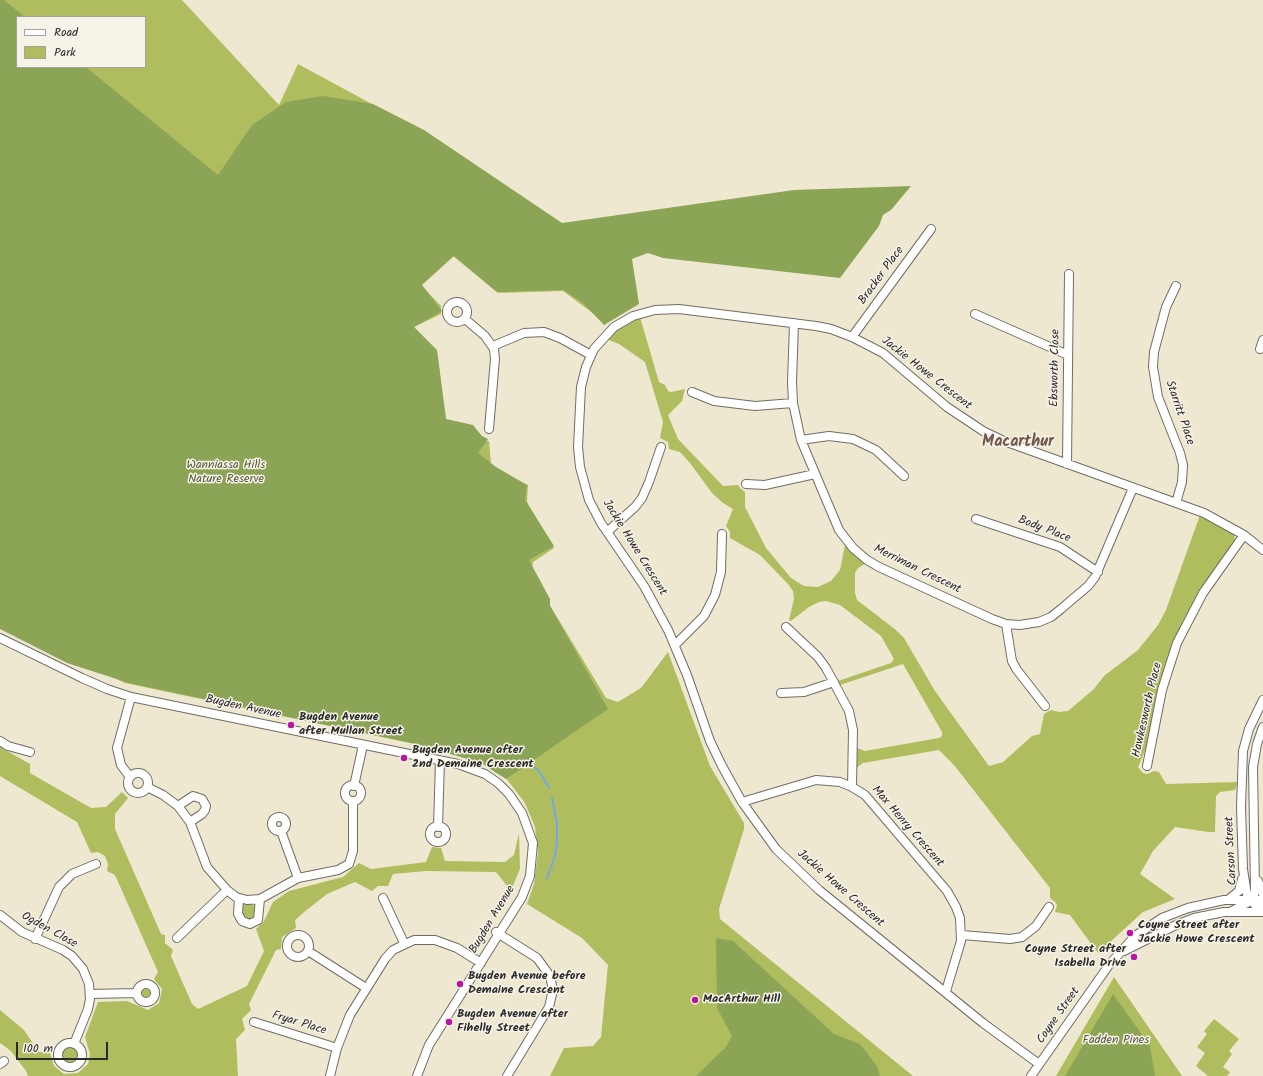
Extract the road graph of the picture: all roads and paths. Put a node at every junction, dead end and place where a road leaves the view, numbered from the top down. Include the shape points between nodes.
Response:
1 (931, 229) dead end
2 (1069, 274) dead end
3 (1176, 286) dead end
4 (975, 314) dead end
5 (465, 319) dead end
6 (794, 323) junction
7 (852, 337) junction
8 (1263, 340) edge
9 (493, 346) junction
10 (1260, 349) dead end
11 (591, 355) junction
12 (1068, 355) junction
13 (692, 392) dead end
14 (793, 402) junction
15 (489, 429) dead end
16 (802, 440) junction
17 (660, 447) dead end
18 (1067, 464) junction
19 (815, 474) junction
20 (904, 476) dead end
21 (746, 484) dead end
22 (1133, 488) junction
23 (1176, 503) junction
24 (976, 519) dead end
25 (607, 532) junction
26 (722, 534) dead end
27 (1244, 535) junction
28 (1263, 550) edge
29 (1098, 572) junction
30 (1006, 624) junction
31 (786, 627) dead end
32 (0, 638) edge
33 (675, 645) junction
34 (834, 682) junction
35 (781, 693) dead end
36 (131, 696) junction
37 (1263, 700) edge
38 (1044, 706) dead end
39 (1263, 727) edge
40 (0, 741) edge
41 (363, 745) junction
42 (30, 752) dead end
43 (440, 760) junction
44 (1147, 766) dead end
45 (130, 777) junction
46 (354, 786) junction
47 (147, 787) junction
48 (852, 787) junction
49 (353, 801) junction
50 (742, 802) junction
51 (178, 806) junction
52 (190, 822) junction
53 (438, 827) dead end
54 (281, 831) dead end
55 (96, 864) dead end
56 (1243, 869) junction
57 (1255, 869) junction
58 (298, 878) junction
59 (227, 890) junction
60 (1263, 894) edge
61 (239, 898) junction
62 (383, 898) dead end
63 (260, 899) junction
64 (1228, 900) junction
65 (1250, 900) junction
66 (1263, 900) edge
67 (1049, 907) dead end
68 (1263, 908) edge
69 (1230, 912) junction
70 (1263, 912) edge
71 (0, 915) edge
72 (498, 933) junction
73 (962, 935) junction
74 (177, 938) dead end
75 (35, 939) junction
76 (404, 943) junction
77 (308, 951) dead end
78 (1122, 952) junction
79 (480, 962) junction
80 (366, 988) junction
81 (946, 991) junction
82 (136, 993) dead end
83 (90, 994) junction
84 (254, 1022) dead end
85 (74, 1044) dead end
86 (337, 1048) junction
87 (1039, 1064) junction
88 (330, 1076) edge
89 (416, 1076) edge
90 (507, 1076) edge
91 (1031, 1076) edge

1 - 7 street, Bracker Place
2 - 12 street, Ebsworth Close
3 - 23 street, Starritt Place via 1166,307 1154,352 1153,367 1158,396 1183,465 1182,482
4 - 12 street
5 - 9 street
6 - 7 street, Jackie Howe Crescent via 816,326
6 - 11 street, Jackie Howe Crescent via 679,309 655,310 633,316 620,323 603,337
6 - 14 street, Merriman Crescent
7 - 18 street, Jackie Howe Crescent via 883,353 947,407 983,432
8 - 10 street
9 - 11 street via 524,333 544,332
9 - 15 street via 495,359
11 - 25 street, Jackie Howe Crescent via 581,387 578,447 580,467 589,500
12 - 18 street, Ebsworth Close
13 - 14 street via 714,401 755,406
14 - 16 street, Merriman Crescent
16 - 19 street, Merriman Crescent
16 - 20 street via 829,436 853,439 876,450
17 - 25 street via 642,498 635,508
18 - 22 street, Jackie Howe Crescent
19 - 21 street via 764,485
19 - 30 street, Merriman Crescent via 839,530 851,547 862,556 886,570
22 - 23 street, Jackie Howe Crescent
22 - 29 street, Merriman Crescent
23 - 27 street, Jackie Howe Crescent via 1222,522
24 - 29 street, Body Place via 1060,547
25 - 33 street, Jackie Howe Crescent via 644,586
26 - 33 street via 721,572 715,595 704,616
27 - 28 street, Jackie Howe Crescent
27 - 44 street, Hawkesworth Place via 1195,605 1180,638 1162,690
29 - 30 street, Merriman Crescent via 1088,586 1051,617 1026,625
30 - 38 street via 1012,661
31 - 34 street via 818,657
32 - 36 street, Bugden Avenue via 107,689
33 - 50 street, Jackie Howe Crescent via 710,741
34 - 35 street via 804,692
34 - 48 street via 852,723
36 - 41 street, Bugden Avenue
36 - 45 street via 117,748 121,765
37 - 56 street, Carson Street via 1249,729 1242,759
39 - 57 street, Carson Street via 1253,767
40 - 42 street
41 - 43 street, Bugden Avenue
41 - 46 street
43 - 53 street
43 - 72 street, Bugden Avenue via 472,768 498,783 514,800 529,833 528,868 521,896
45 - 47 street via 132,774 140,774 147,779
45 - 47 street via 128,785 133,792 141,792
46 - 49 street via 359,789 360,794
46 - 49 street via 348,787 345,792 347,798
47 - 51 street
48 - 50 street, Max Henry Crescent via 828,780 816,780
48 - 73 street, Max Henry Crescent via 873,803 947,891 958,912
49 - 58 street via 353,852 349,864 338,870
50 - 81 street, Jackie Howe Crescent via 767,838 797,870 893,951
51 - 52 street
51 - 52 street via 193,796 202,799 206,806 205,810
52 - 59 street via 207,867
54 - 58 street
55 - 75 street via 72,874 59,887
56 - 64 street via 1242,886 1236,895
56 - 65 street, Carson Street via 1246,895
57 - 60 street via 1258,885
57 - 65 street, Carson Street via 1255,890
58 - 63 street
59 - 61 street
59 - 74 street
61 - 63 street
61 - 63 street via 238,914 242,921 250,924 258,920
62 - 76 street
64 - 65 street, Coyne Street
64 - 78 street, Coyne Street via 1188,908 1162,918 1135,936
65 - 66 street, Coyne Street
65 - 68 street
65 - 69 street
67 - 73 street via 1036,926 1022,937 1010,939
69 - 70 street, Coyne Street
69 - 78 street, Coyne Street via 1176,924
71 - 75 street, Ogden Close
72 - 79 street, Bugden Avenue
72 - 90 street via 537,958 550,976 553,990 549,1007
73 - 81 street, Max Henry Crescent
75 - 83 street, Ogden Close via 63,950 76,960 86,974
76 - 79 street via 414,940 440,941
76 - 80 street via 385,959
77 - 80 street
78 - 87 street, Coyne Street
79 - 89 street, Bugden Avenue via 437,1029 424,1053
80 - 86 street via 350,1015
81 - 87 street, Jackie Howe Crescent via 983,1023
82 - 83 street
83 - 85 street, Ogden Close via 88,1009
84 - 86 street, Fryar Place
86 - 88 street
87 - 91 street, Coyne Street

